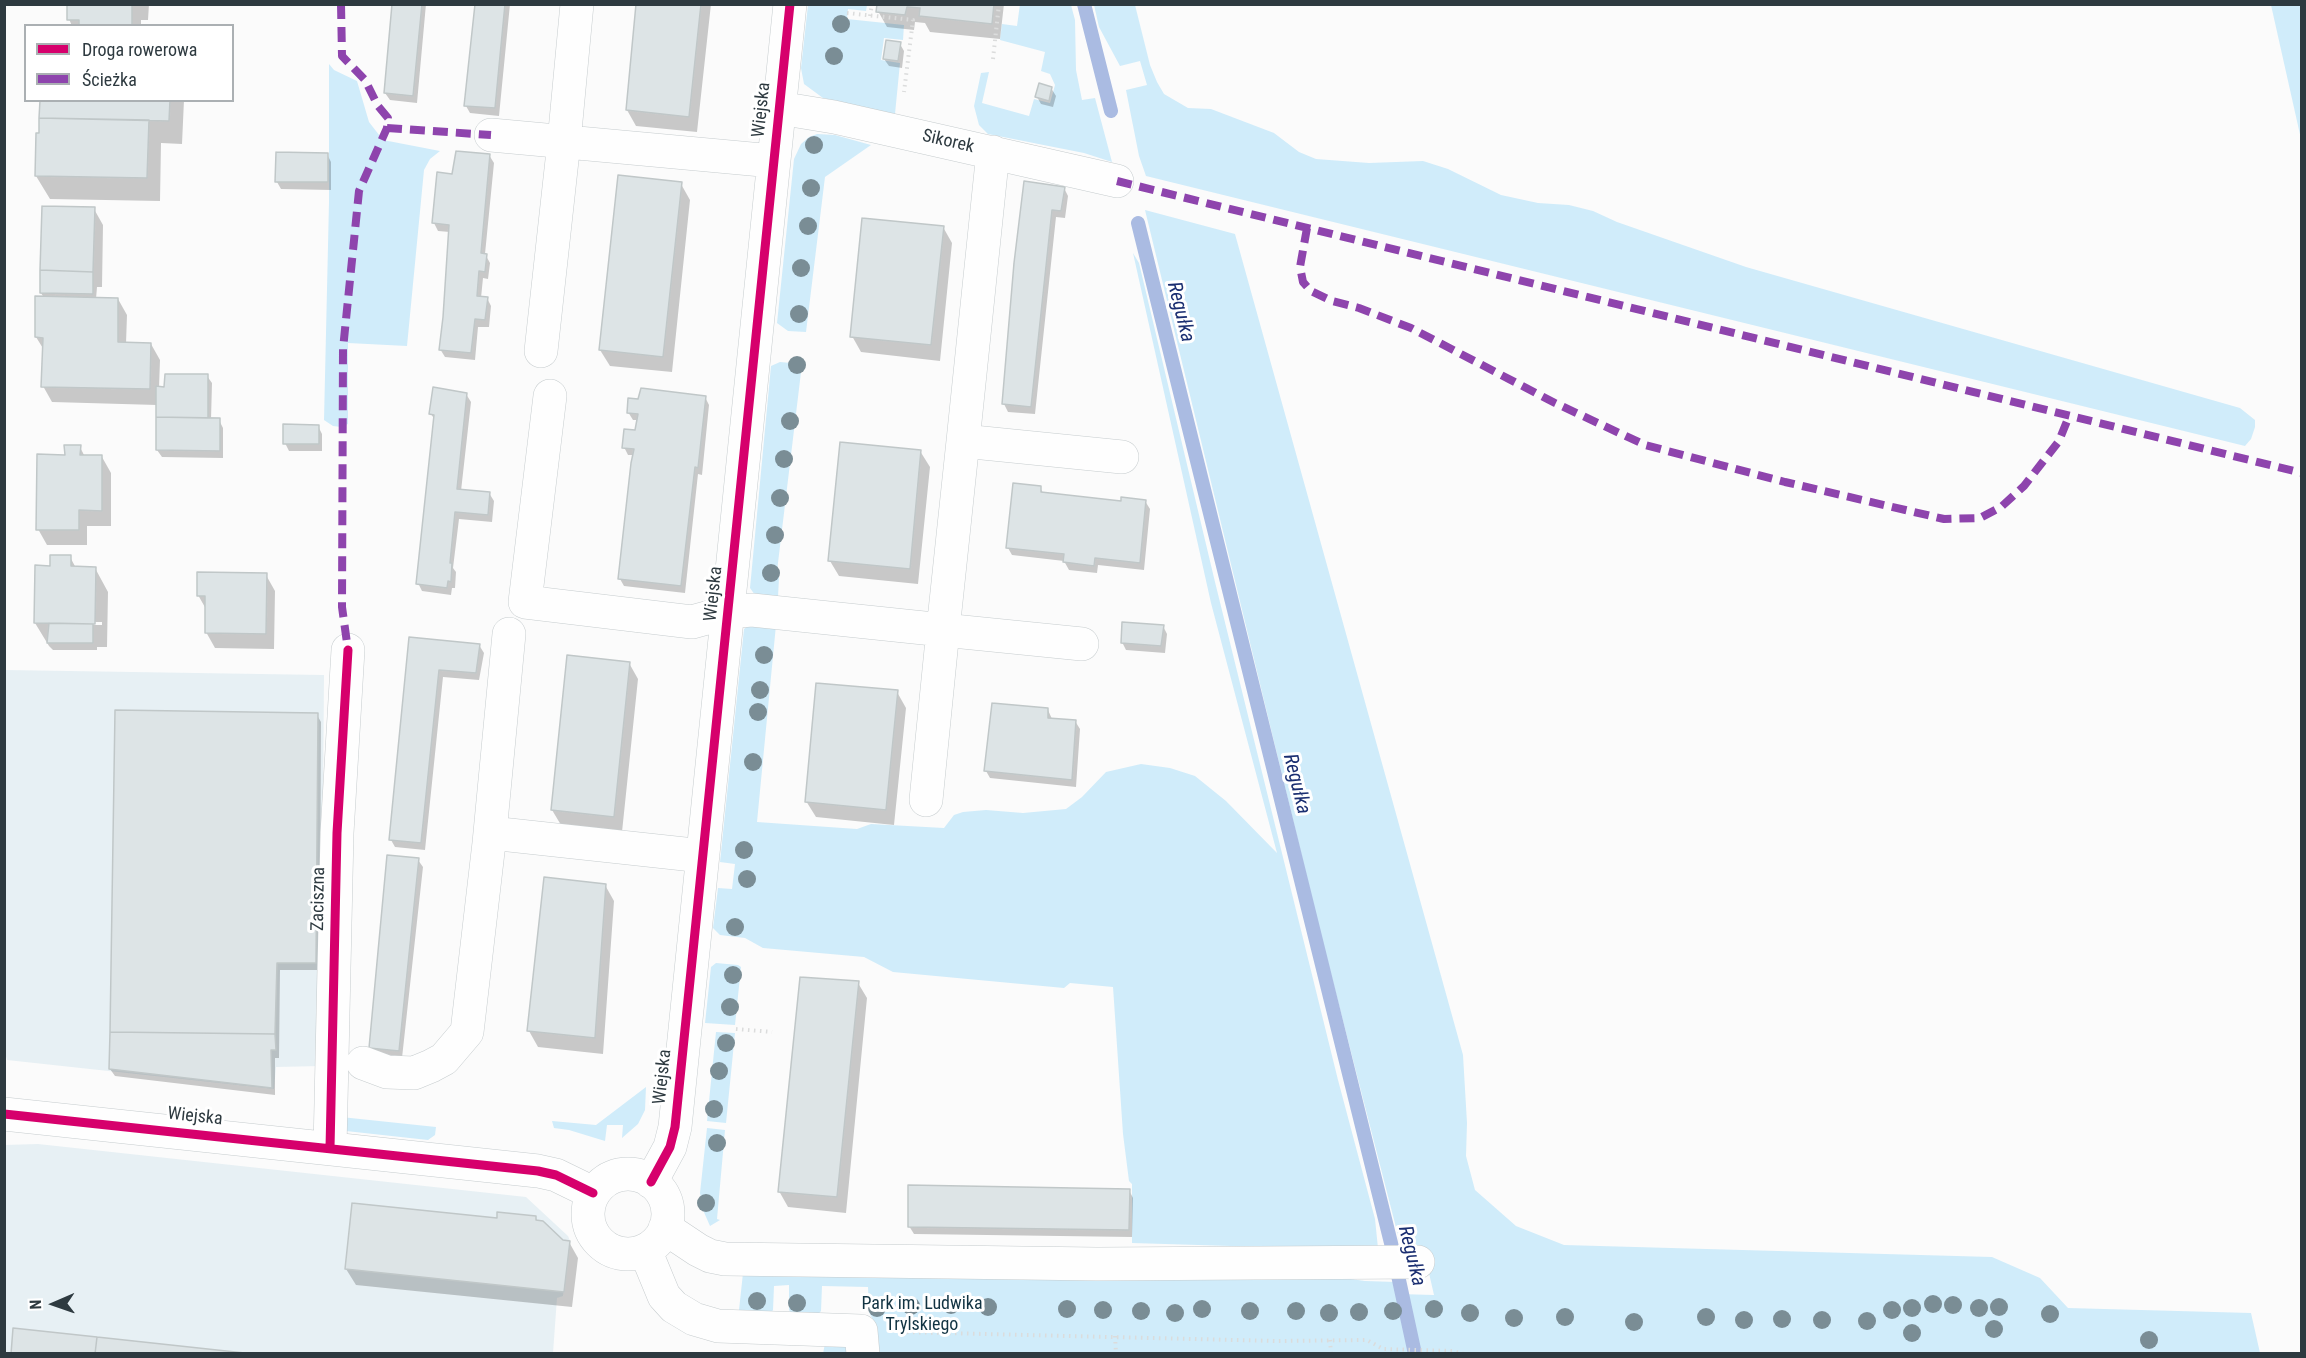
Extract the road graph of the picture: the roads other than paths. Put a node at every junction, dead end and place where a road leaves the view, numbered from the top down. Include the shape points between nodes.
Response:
1 (577, 4) edge
2 (790, 4) edge
3 (778, 108) junction
4 (491, 135) dead end
5 (564, 142) junction
6 (993, 152) junction
7 (773, 161) junction
8 (1117, 181) dead end
9 (541, 351) dead end
10 (550, 396) dead end
11 (963, 441) junction
12 (1122, 457) dead end
13 (728, 612) junction
14 (943, 630) junction
15 (509, 634) dead end
16 (1082, 644) dead end
17 (348, 650) dead end
18 (926, 800) dead end
19 (490, 833) junction
20 (703, 855) junction
21 (363, 1063) dead end
22 (4, 1114) edge
23 (330, 1148) junction
24 (651, 1182) junction
25 (593, 1193) junction
26 (655, 1239) junction
27 (1418, 1263) dead end
28 (862, 1342) edge

1 - 5 street
2 - 3 street, Wiejska
3 - 6 street, Sikorek
3 - 7 street, Wiejska
4 - 5 street
5 - 7 street
5 - 9 street
6 - 8 street, Sikorek
6 - 11 street
7 - 13 street, Wiejska
10 - 13 street via 525,602 692,622
11 - 12 street
11 - 14 street
13 - 14 street via 752,610
13 - 20 street, Wiejska
14 - 16 street
14 - 18 street
15 - 19 street
17 - 23 street, Zaciszna via 337,833
19 - 20 street
19 - 21 street via 467,1032 444,1059 414,1073 387,1072
20 - 24 street, Wiejska via 675,1127 670,1147
22 - 23 street, Wiejska
23 - 25 street, Wiejska via 538,1171
24 - 25 street via 620,1175 600,1184
24 - 26 street via 659,1189 667,1208
25 - 26 street via 589,1204 590,1228 605,1248 629,1254
26 - 27 street via 725,1258 1097,1264
26 - 28 street via 664,1296 694,1319 718,1326

